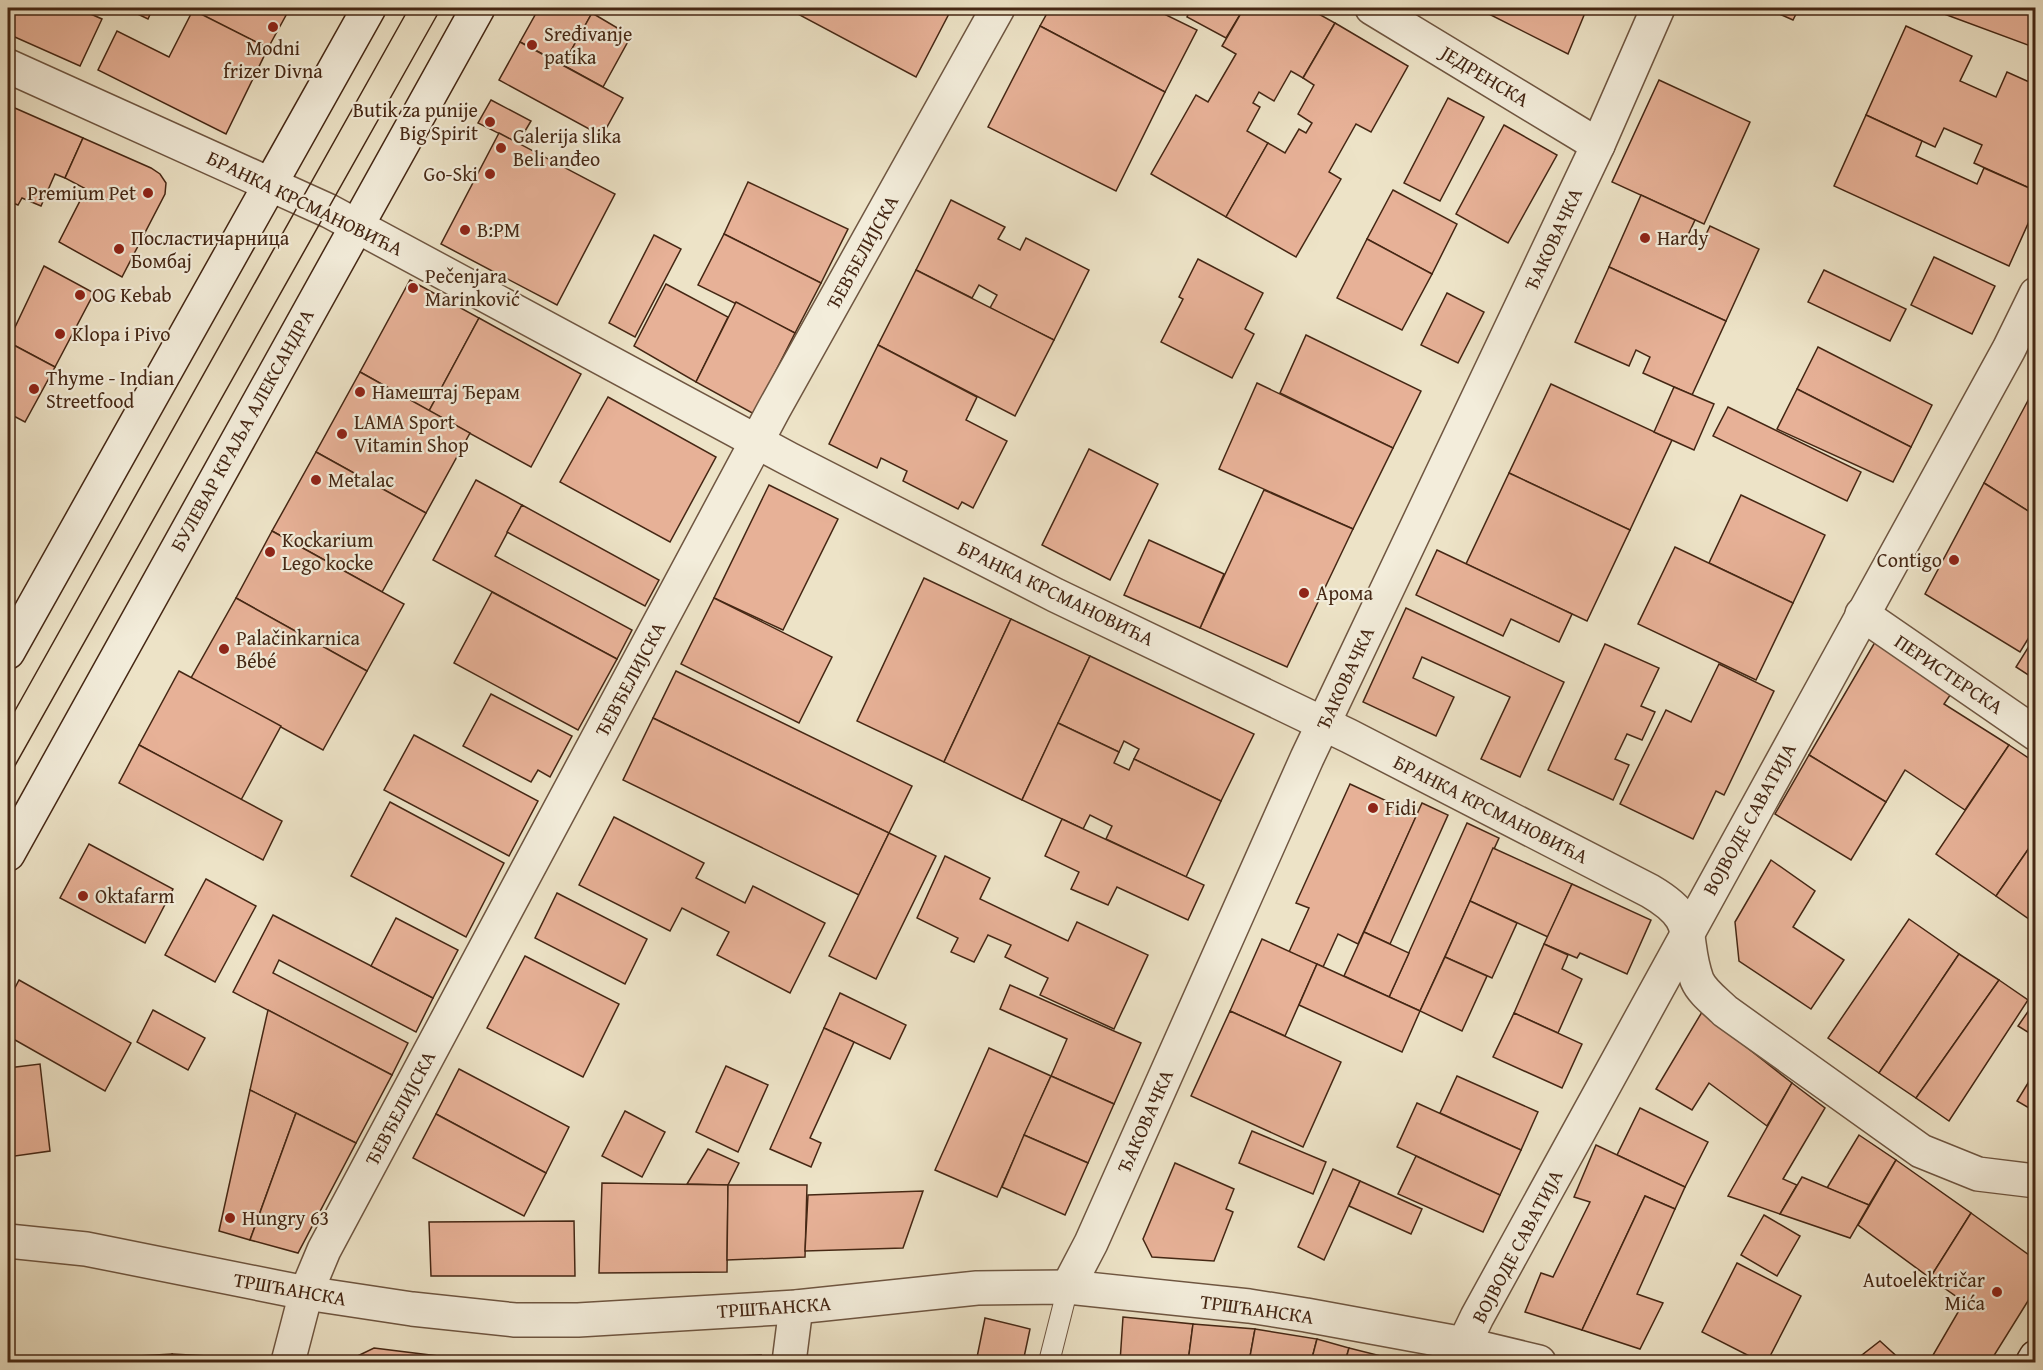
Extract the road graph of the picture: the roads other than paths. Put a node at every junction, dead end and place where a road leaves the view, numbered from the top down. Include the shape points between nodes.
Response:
1 (369, 8) edge
2 (478, 8) edge
3 (998, 8) edge
4 (1372, 8) edge
5 (1658, 8) edge
6 (8, 66) edge
7 (1598, 145) junction
8 (270, 184) junction
9 (357, 226) junction
10 (2036, 294) edge
11 (757, 441) junction
12 (1862, 614) junction
13 (8, 652) edge
14 (1323, 723) junction
15 (2036, 734) edge
16 (8, 854) edge
17 (1689, 929) junction
18 (2036, 1181) edge
19 (8, 1241) edge
20 (1068, 1287) junction
21 (306, 1293) junction
22 (796, 1307) junction
23 (1462, 1353) edge
24 (2036, 1357) edge
25 (288, 1362) edge
26 (789, 1362) edge
27 (1049, 1362) edge
28 (1539, 1362) edge
29 (2032, 1362) edge

1 - 8 street
2 - 9 street, БУЛЕВАР КРАЉА АЛЕКСАНДРА
3 - 11 street, ЂЕВЂЕЛИЈСКА
4 - 7 street, ЈЕДРЕНСКА
5 - 7 street, ЂАКОВАЧКА
6 - 8 street, БРАНКА КРСМАНОВИЋА
7 - 14 street, ЂАКОВАЧКА
8 - 9 street, БРАНКА КРСМАНОВИЋА
8 - 13 street
9 - 11 street, БРАНКА КРСМАНОВИЋА
9 - 16 street, БУЛЕВАР КРАЉА АЛЕКСАНДРА
10 - 12 street, ВОЈВОДЕ САВАТИЈА via 2009,350
11 - 14 street, БРАНКА КРСМАНОВИЋА via 1055,595
11 - 21 street, ЂЕВЂЕЛИЈСКА via 324,1250
12 - 15 street, ПЕРИСТЕРСКА
12 - 17 street, ВОЈВОДЕ САВАТИЈА
14 - 17 street, БРАНКА КРСМАНОВИЋА via 1656,894 1671,905
14 - 20 street, ЂАКОВАЧКА
17 - 18 street, БРАНКА КРСМАНОВИЋА via 1698,982 1725,1011 1762,1038 1921,1151 1978,1174
17 - 23 street, ВОЈВОДЕ САВАТИЈА
19 - 21 street, ТРШЋАНСКА via 86,1249
20 - 22 street, ТРШЋАНСКА via 977,1288
20 - 23 street, ТРШЋАНСКА via 1249,1306
20 - 27 lane
21 - 22 street, ТРШЋАНСКА via 515,1320
21 - 25 street, ЂЕВЂЕЛИЈСКА
22 - 26 street
23 - 28 street, ТРШЋАНСКА
24 - 29 street

